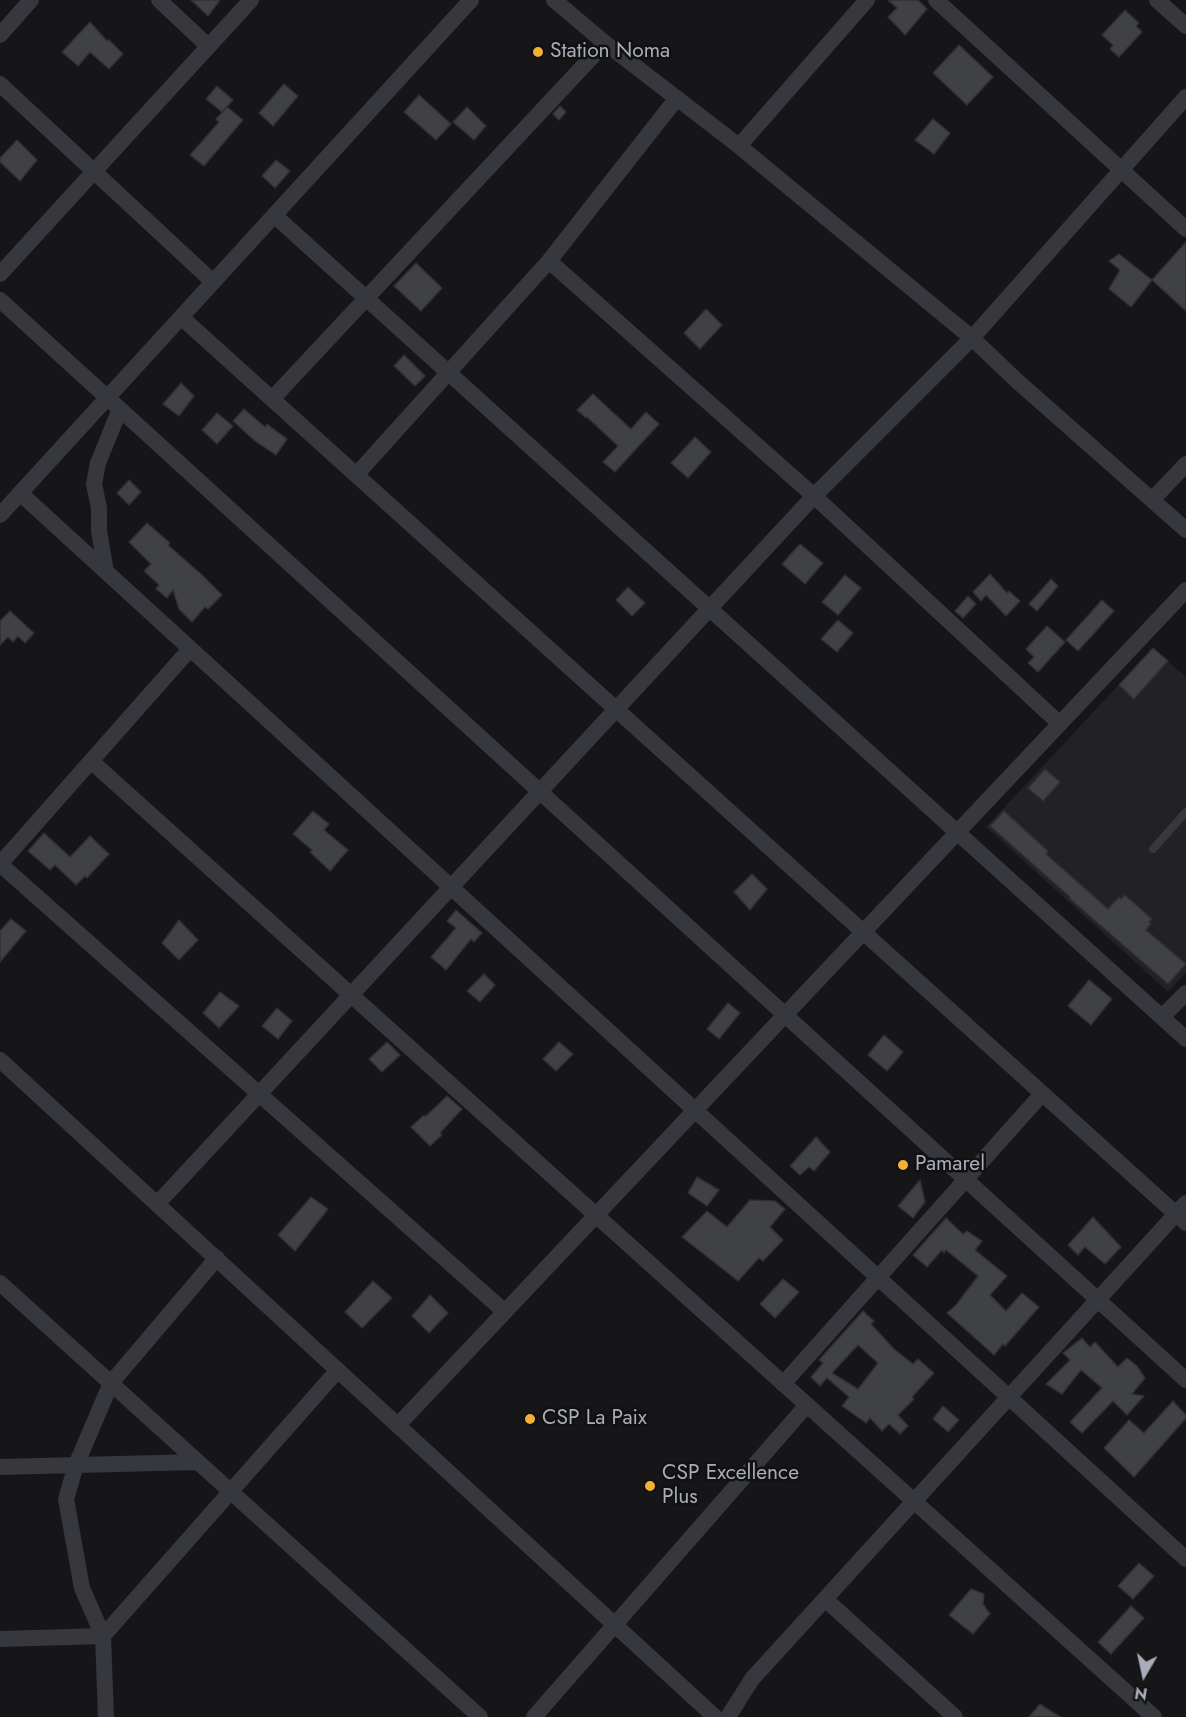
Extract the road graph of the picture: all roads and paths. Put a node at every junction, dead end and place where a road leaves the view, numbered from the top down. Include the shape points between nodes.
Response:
1 (31, 0) edge
2 (159, 0) edge
3 (251, 0) edge
4 (471, 0) edge
5 (554, 0) edge
6 (867, 0) edge
7 (936, 0) edge
8 (1156, 0) edge
9 (1186, 26) edge
10 (0, 35) edge
11 (605, 43) junction
12 (208, 46) junction
13 (0, 84) edge
14 (1186, 97) edge
15 (677, 98) junction
16 (739, 146) junction
17 (1121, 170) junction
18 (94, 171) junction
19 (274, 215) junction
20 (1186, 229) edge
21 (549, 261) junction
22 (0, 274) edge
23 (213, 282) junction
24 (366, 298) junction
25 (0, 300) edge
26 (181, 317) junction
27 (972, 338) junction
28 (448, 373) junction
29 (107, 398) junction
30 (272, 399) junction
31 (120, 409) junction
32 (1186, 464) edge
33 (356, 476) junction
34 (20, 493) junction
35 (814, 496) junction
36 (1152, 500) junction
37 (0, 515) edge
38 (1186, 530) edge
39 (106, 572) junction
40 (1186, 590) edge
41 (710, 608) junction
42 (190, 648) junction
43 (616, 710) junction
44 (1060, 724) junction
45 (91, 761) junction
46 (540, 792) junction
47 (1186, 812) edge
48 (958, 832) junction
49 (1153, 849) dead end
50 (0, 864) edge
51 (451, 887) junction
52 (863, 932) junction
53 (1186, 993) edge
54 (351, 995) junction
55 (785, 1015) junction
56 (1162, 1017) junction
57 (1186, 1039) edge
58 (0, 1060) edge
59 (259, 1094) junction
60 (1042, 1094) junction
61 (695, 1110) junction
62 (966, 1180) junction
63 (158, 1203) junction
64 (1183, 1213) edge
65 (596, 1215) junction
66 (218, 1258) junction
67 (878, 1277) junction
68 (0, 1283) edge
69 (1098, 1300) junction
70 (505, 1312) junction
71 (338, 1370) junction
72 (1186, 1380) edge
73 (111, 1383) junction
74 (783, 1384) junction
75 (1010, 1398) junction
76 (807, 1405) junction
77 (398, 1425) junction
78 (197, 1461) junction
79 (76, 1466) junction
80 (0, 1467) edge
81 (231, 1492) junction
82 (915, 1502) junction
83 (1186, 1559) edge
84 (825, 1599) junction
85 (615, 1625) junction
86 (103, 1636) junction
87 (0, 1639) edge
88 (106, 1717) edge
89 (480, 1717) edge
90 (534, 1717) edge
91 (715, 1717) edge
92 (728, 1717) edge
93 (955, 1717) edge
94 (1154, 1717) edge

1 - 10 street
2 - 12 street
3 - 12 street
4 - 19 street
5 - 11 street
6 - 16 street
7 - 17 street
8 - 9 street
11 - 15 street
11 - 24 street
12 - 18 street
13 - 18 street
14 - 17 street
15 - 16 street
15 - 21 street
16 - 27 street
17 - 20 street
17 - 27 street
18 - 22 street
18 - 23 street
19 - 23 street
19 - 24 street
21 - 28 street
21 - 35 street
23 - 26 street
24 - 28 street
24 - 30 street
25 - 29 street
26 - 29 street
26 - 30 street
27 - 35 street
27 - 36 street
28 - 33 street
28 - 41 street
29 - 31 street
29 - 34 street
30 - 33 street
31 - 39 street via 98,463 94,484
31 - 46 street
32 - 36 street
33 - 43 street
34 - 37 street
34 - 39 street
35 - 41 street
35 - 44 street
36 - 38 street
39 - 42 street
40 - 44 street
41 - 43 street
41 - 48 street
42 - 45 street
42 - 51 street
43 - 46 street
43 - 52 street
44 - 48 street
45 - 50 street
45 - 54 street
46 - 51 street
46 - 55 street
47 - 49 lane
48 - 52 street
48 - 56 street
50 - 59 street
51 - 54 street
51 - 61 street
52 - 55 street
52 - 60 street
53 - 56 street
54 - 59 street
54 - 65 street
55 - 61 street
55 - 62 street
56 - 57 street
58 - 63 street
59 - 63 street
59 - 70 street
60 - 62 street
60 - 64 street
61 - 65 street
61 - 67 street
62 - 67 street
62 - 69 street
63 - 66 street
64 - 69 street
65 - 70 street
65 - 74 street
66 - 71 street
66 - 73 street
67 - 74 street
67 - 75 street
68 - 73 street
69 - 72 street
69 - 75 street
70 - 77 street
71 - 77 street
71 - 81 street
73 - 78 street
73 - 79 street
74 - 76 street
75 - 82 street
75 - 83 street
76 - 82 street
76 - 85 street
77 - 85 street
78 - 79 street
78 - 81 street
79 - 80 street
79 - 86 street via 66,1499 82,1588
81 - 86 street
81 - 89 street
82 - 84 street
82 - 94 street
84 - 92 street via 752,1678
84 - 93 street
85 - 90 street
85 - 91 street
86 - 87 street
86 - 88 street

